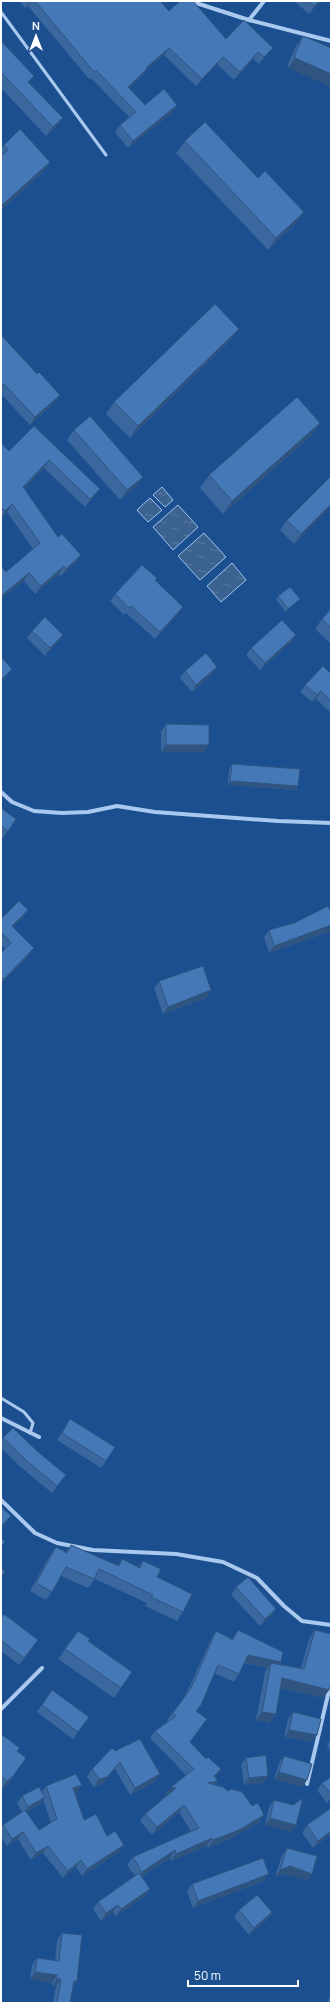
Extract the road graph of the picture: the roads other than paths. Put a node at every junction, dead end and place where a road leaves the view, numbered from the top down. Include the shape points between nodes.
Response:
1 (190, 1) edge
2 (264, 1) edge
3 (1, 12) edge
4 (249, 20) junction
5 (331, 41) edge
6 (106, 155) dead end
7 (1, 792) edge
8 (331, 823) edge
9 (1, 1398) edge
10 (1, 1418) edge
11 (30, 1433) junction
12 (39, 1437) dead end
13 (1, 1500) edge
14 (331, 1625) edge
15 (42, 1668) dead end
16 (331, 1682) edge
17 (1, 1709) edge
18 (307, 1784) edge

1 - 4 street
2 - 4 street
3 - 6 lane
4 - 5 street
7 - 8 street via 12,802 34,811 62,814 117,806 155,812
9 - 11 lane via 24,1412 33,1422
10 - 11 street
11 - 12 street
13 - 14 street via 35,1533 57,1543 93,1550 176,1554 223,1562 257,1578 284,1606 302,1620
15 - 17 street
16 - 18 street

